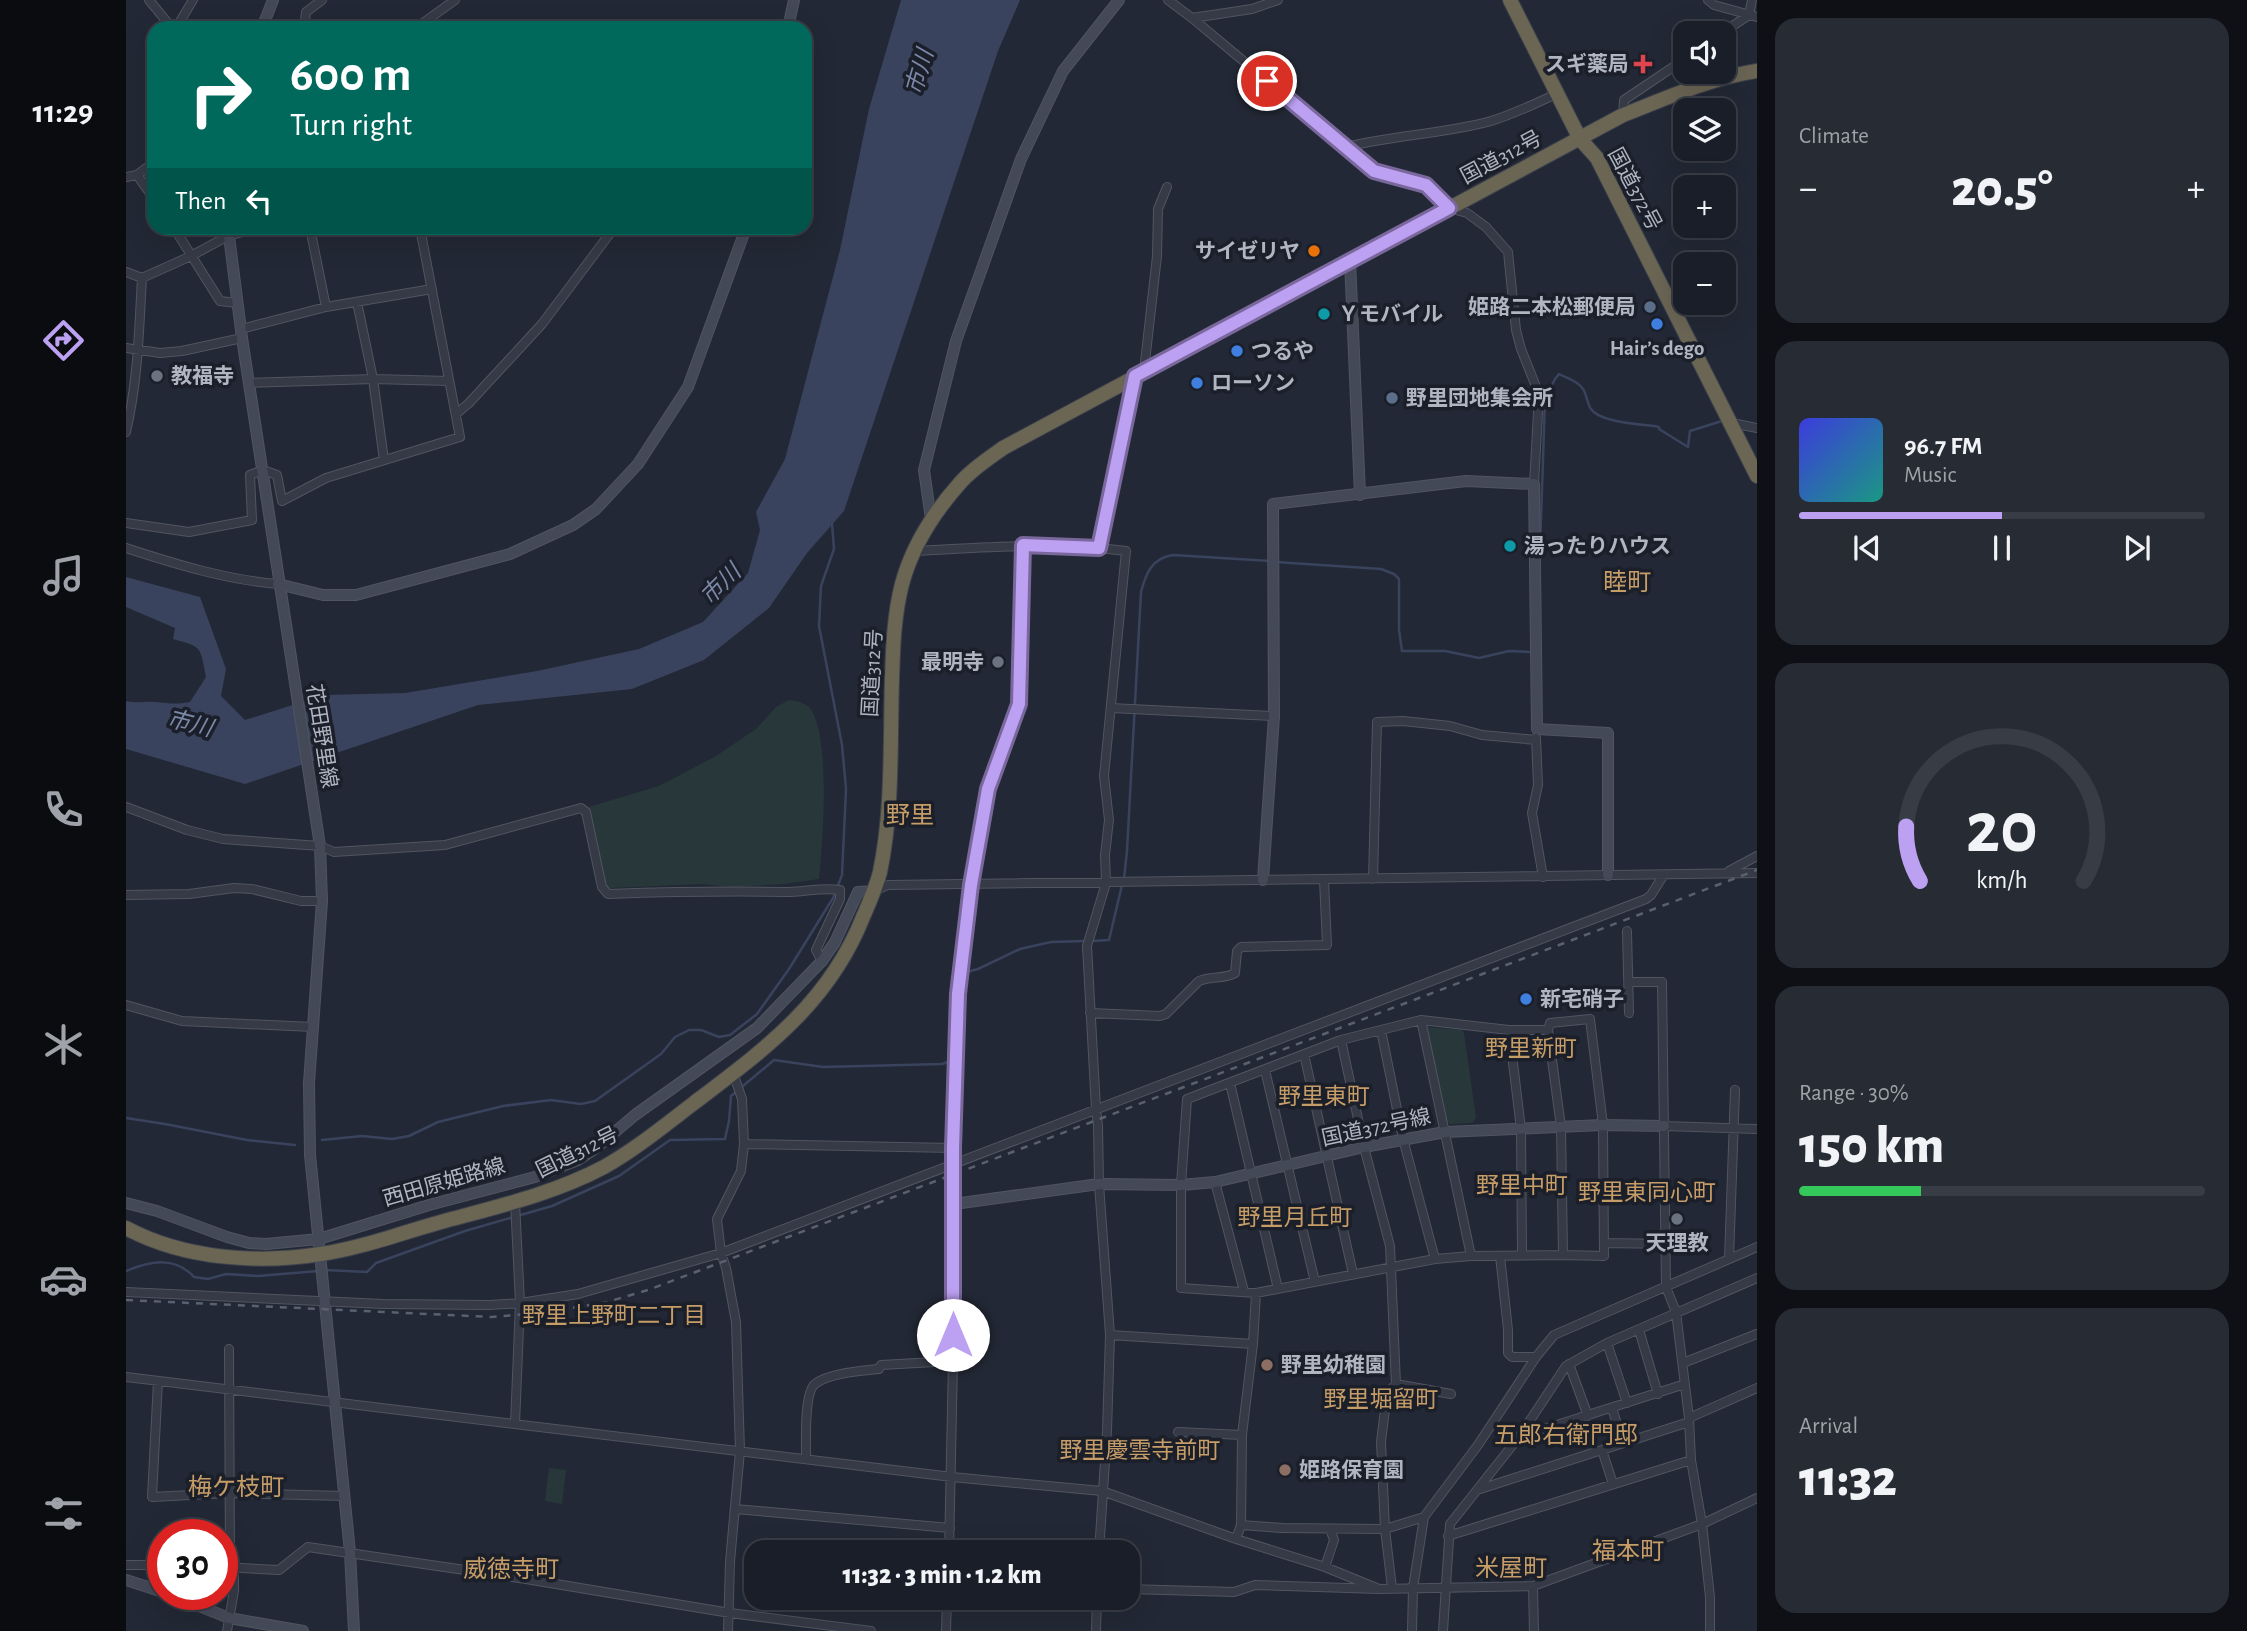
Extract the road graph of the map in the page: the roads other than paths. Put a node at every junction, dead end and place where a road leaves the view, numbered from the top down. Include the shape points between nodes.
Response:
1 (149, 0) edge
2 (193, 0) edge
3 (273, 0) edge
4 (322, 0) edge
5 (455, 0) edge
6 (794, 0) edge
7 (1119, 0) edge
8 (1168, 0) edge
9 (1278, 0) edge
10 (1510, 0) edge
11 (1708, 0) edge
12 (1752, 0) edge
13 (1753, 16) edge
14 (1192, 18) junction
15 (168, 21) edge
16 (179, 21) edge
17 (265, 21) edge
18 (306, 21) edge
19 (426, 21) edge
20 (790, 21) edge
21 (1736, 25) edge
22 (1673, 67) edge
23 (1757, 71) edge
24 (1556, 94) junction
25 (1623, 115) junction
26 (1580, 139) junction
27 (1346, 147) junction
28 (147, 167) edge
29 (137, 175) junction
30 (126, 177) edge
31 (1167, 187) dead end
32 (147, 189) edge
33 (1449, 208) junction
34 (178, 235) edge
35 (223, 235) edge
36 (228, 235) edge
37 (311, 235) edge
38 (421, 235) edge
39 (609, 235) edge
40 (743, 235) edge
41 (191, 256) junction
42 (1350, 260) junction
43 (126, 272) edge
44 (142, 278) junction
45 (432, 289) junction
46 (357, 302) junction
47 (237, 303) junction
48 (326, 307) junction
49 (241, 333) junction
50 (126, 348) edge
51 (139, 350) junction
52 (1140, 373) junction
53 (373, 379) junction
54 (449, 381) junction
55 (250, 383) junction
56 (456, 414) junction
57 (1732, 423) junction
58 (1757, 428) edge
59 (126, 432) edge
60 (384, 460) junction
61 (263, 470) junction
62 (1757, 476) edge
63 (1534, 484) junction
64 (1360, 495) junction
65 (932, 519) junction
66 (126, 523) edge
67 (1023, 545) junction
68 (126, 548) edge
69 (1099, 548) junction
70 (915, 551) junction
71 (279, 589) junction
72 (1111, 708) junction
73 (1274, 716) junction
74 (1537, 735) junction
75 (126, 807) edge
76 (319, 841) junction
77 (1757, 856) edge
78 (1726, 872) junction
79 (1757, 873) edge
80 (1608, 875) junction
81 (1663, 876) junction
82 (1544, 877) junction
83 (1373, 879) junction
84 (1263, 880) junction
85 (1324, 880) junction
86 (1106, 883) junction
87 (971, 885) junction
88 (874, 891) junction
89 (126, 895) edge
90 (322, 901) junction
91 (1627, 931) dead end
92 (822, 961) junction
93 (1629, 982) junction
94 (126, 1005) edge
95 (1090, 1013) junction
96 (1629, 1013) dead end
97 (1421, 1020) junction
98 (313, 1027) junction
99 (1381, 1030) junction
100 (1510, 1030) junction
101 (1548, 1030) junction
102 (1341, 1040) junction
103 (1304, 1054) junction
104 (1265, 1070) junction
105 (733, 1073) junction
106 (1230, 1083) junction
107 (1735, 1090) dead end
108 (1096, 1108) junction
109 (1603, 1125) junction
110 (1664, 1126) junction
111 (1561, 1127) junction
112 (1734, 1128) junction
113 (1521, 1129) junction
114 (1757, 1129) edge
115 (1445, 1132) junction
116 (1403, 1139) junction
117 (744, 1144) junction
118 (1364, 1147) junction
119 (953, 1148) junction
120 (1326, 1157) junction
121 (953, 1165) junction
122 (1288, 1165) junction
123 (1251, 1175) junction
124 (1215, 1182) junction
125 (1099, 1184) junction
126 (1181, 1185) junction
127 (515, 1202) junction
128 (126, 1203) edge
129 (954, 1204) junction
130 (126, 1228) edge
131 (319, 1239) junction
132 (1605, 1243) junction
133 (1667, 1244) junction
134 (1757, 1247) edge
135 (321, 1254) junction
136 (720, 1254) junction
137 (1522, 1255) junction
138 (1563, 1255) junction
139 (1471, 1256) junction
140 (1500, 1256) junction
141 (1435, 1259) junction
142 (1729, 1259) junction
143 (1391, 1268) junction
144 (1353, 1274) junction
145 (1757, 1278) edge
146 (1315, 1282) junction
147 (1666, 1287) junction
148 (1278, 1289) junction
149 (1244, 1291) junction
150 (126, 1292) edge
151 (1256, 1293) junction
152 (325, 1300) junction
153 (520, 1303) junction
154 (1676, 1312) junction
155 (1639, 1329) junction
156 (1757, 1334) edge
157 (1110, 1335) junction
158 (1607, 1343) junction
159 (1253, 1344) junction
160 (229, 1349) dead end
161 (1536, 1357) junction
162 (953, 1361) junction
163 (1683, 1363) junction
164 (1569, 1364) junction
165 (126, 1377) edge
166 (158, 1381) junction
167 (1396, 1384) junction
168 (1685, 1384) junction
169 (1757, 1388) edge
170 (228, 1390) junction
171 (1451, 1394) dead end
172 (1658, 1394) junction
173 (334, 1403) junction
174 (1627, 1403) junction
175 (1612, 1408) junction
176 (1588, 1416) junction
177 (1689, 1420) junction
178 (515, 1424) junction
179 (1178, 1432) dead end
180 (1242, 1435) junction
181 (1519, 1437) junction
182 (1623, 1443) junction
183 (1602, 1450) junction
184 (740, 1451) junction
185 (806, 1458) junction
186 (1691, 1460) junction
187 (952, 1477) junction
188 (1613, 1485) junction
189 (1477, 1490) junction
190 (1102, 1491) junction
191 (229, 1493) junction
192 (344, 1496) junction
193 (1757, 1498) edge
194 (735, 1509) junction
195 (1424, 1517) junction
196 (229, 1519) edge
197 (1702, 1524) junction
198 (1241, 1525) junction
199 (950, 1528) junction
200 (1330, 1528) junction
201 (1385, 1529) junction
202 (1448, 1536) junction
203 (1236, 1539) junction
204 (950, 1540) edge
205 (1100, 1540) edge
206 (350, 1552) junction
207 (126, 1565) edge
208 (147, 1565) edge
209 (1325, 1567) junction
210 (238, 1568) edge
211 (126, 1580) edge
212 (147, 1586) edge
213 (1533, 1586) junction
214 (1392, 1588) junction
215 (1413, 1588) junction
216 (1140, 1589) edge
217 (1379, 1589) junction
218 (1446, 1589) junction
219 (209, 1610) edge
220 (230, 1610) edge
221 (947, 1610) edge
222 (1097, 1610) edge
223 (730, 1613) junction
224 (229, 1618) junction
225 (227, 1631) edge
226 (303, 1631) edge
227 (355, 1631) edge
228 (728, 1631) edge
229 (871, 1631) edge
230 (946, 1631) edge
231 (1096, 1631) edge
232 (1412, 1631) edge
233 (1443, 1631) edge
234 (1534, 1631) edge
235 (1710, 1631) edge

1 - 15 street
2 - 16 street
3 - 17 street
4 - 18 street via 306,12
5 - 19 street
6 - 20 street
7 - 65 street via 1063,71 1021,159 956,341 924,470
8 - 14 street
9 - 14 street
10 - 24 highway, 国道372号
11 - 13 street
12 - 13 street
13 - 21 street
14 - 27 street
22 - 25 street via 1624,100
23 - 25 highway, 国道312号 via 1693,88
24 - 26 highway, 国道372号
24 - 27 street via 1490,121
25 - 26 highway, 国道312号
26 - 33 highway, 国道312号
26 - 57 highway, 国道372号 via 1597,158
27 - 33 street via 1374,171 1426,185
28 - 29 street
29 - 30 street
29 - 32 street
31 - 52 street via 1158,209 1157,256
33 - 42 highway, 国道312号
33 - 63 street via 1467,213 1486,227 1508,252 1516,330 1539,394
34 - 41 street
35 - 41 street
36 - 47 street, 花田野里線
37 - 48 street
38 - 45 street
39 - 56 street via 542,324
40 - 71 street via 688,387 638,464 596,509 573,526 510,554 356,596
41 - 44 street
41 - 47 street via 220,301
42 - 52 highway, 国道312号
42 - 64 street
43 - 44 street
44 - 51 street
45 - 46 street
45 - 54 street
46 - 48 street
46 - 53 street
47 - 49 street, 花田野里線
48 - 49 street
49 - 51 street via 182,351
49 - 55 street, 花田野里線
50 - 51 street
51 - 59 street
52 - 65 highway, 国道312号 via 1003,448 962,481
52 - 69 street
53 - 54 street
53 - 55 street
53 - 60 street
54 - 56 street
55 - 61 street, 花田野里線
56 - 60 street via 460,437
57 - 58 street
57 - 62 highway, 国道372号
60 - 61 street via 326,478 282,501 277,475
61 - 66 street via 250,475 252,520 189,532
61 - 71 street, 花田野里線
63 - 64 street via 1466,481
63 - 74 street
64 - 73 street via 1273,504
65 - 70 highway, 国道312号
67 - 69 street
67 - 70 street
67 - 87 street via 1019,704 991,776
68 - 71 street
69 - 72 street via 1126,551
70 - 88 highway, 国道312号 via 897,608 887,824
71 - 76 street, 花田野里線
72 - 73 street
72 - 86 street via 1104,776 1109,820
73 - 84 street
74 - 80 street via 1608,733
74 - 82 street via 1538,785 1532,813
74 - 83 street via 1482,735 1450,726 1377,722
75 - 76 street via 223,839
76 - 90 street, 花田野里線
76 - 92 street via 334,852 446,845 581,808 586,812 602,887 608,894 839,890 840,899 816,950
77 - 78 street
78 - 79 street
78 - 81 street
80 - 81 street
80 - 82 street
81 - 108 street via 1646,899
82 - 83 street
83 - 85 street
84 - 85 street
84 - 86 street
85 - 95 street via 1327,945 1241,947 1232,976 1199,981 1160,1016
86 - 87 street
86 - 95 street via 1087,946
87 - 88 street via 888,885
87 - 119 street via 958,994
88 - 92 street, 西田原姫路線 via 858,892
88 - 105 highway, 国道312号 via 853,943 814,1001
89 - 90 street via 234,888
90 - 98 street, 花田野里線
91 - 93 street
92 - 131 street, 西田原姫路線 via 757,1028 578,1160 535,1177
93 - 96 street
93 - 110 street via 1662,982
94 - 98 street via 182,1021
95 - 108 street
97 - 99 street
97 - 100 street
97 - 115 street
98 - 131 street, 花田野里線 via 310,1155
99 - 102 street
99 - 116 street
100 - 101 street
100 - 113 street
101 - 109 street via 1550,1023 1590,1019
101 - 111 street
102 - 103 street
102 - 118 street
103 - 104 street
103 - 120 street
104 - 106 street
104 - 122 street
105 - 117 street via 742,1098
105 - 127 highway, 国道312号 via 629,1152 564,1185
106 - 123 street
106 - 126 street via 1187,1099
107 - 112 street
108 - 121 street
108 - 125 street
109 - 110 street, 国道372号線
109 - 111 street, 国道372号線
109 - 132 street
110 - 112 street
110 - 133 street
111 - 113 street, 国道372号線
111 - 138 street
112 - 114 street
112 - 142 street
113 - 115 street, 国道372号線
113 - 137 street
115 - 116 street, 国道372号線
115 - 139 street
116 - 118 street, 国道372号線
116 - 141 street
117 - 119 street
117 - 136 street via 741,1171 717,1219
118 - 120 street, 国道372号線
118 - 143 street via 1390,1246
119 - 121 street
120 - 122 street, 国道372号線
120 - 144 street
121 - 129 street
121 - 136 street
122 - 123 street, 国道372号線
122 - 146 street
123 - 124 street, 国道372号線
123 - 148 street
124 - 126 street, 国道372号線
124 - 149 street
125 - 126 street, 国道372号線
125 - 129 street, 国道372号線
125 - 157 street
126 - 149 street via 1181,1288
127 - 135 highway, 国道312号
127 - 153 street
128 - 131 street, 西田原姫路線 via 248,1243
129 - 162 street
130 - 135 highway, 国道312号 via 173,1247 216,1256 265,1260
131 - 135 street, 花田野里線
132 - 133 street
132 - 138 street via 1604,1256
133 - 147 street
134 - 142 street
135 - 152 street, 花田野里線
136 - 153 street via 578,1294
136 - 184 street via 736,1322
137 - 138 street
137 - 140 street
139 - 140 street
139 - 141 street
140 - 161 street via 1508,1353
141 - 143 street
142 - 147 street
143 - 144 street
143 - 167 street
144 - 146 street
145 - 154 street
146 - 148 street
147 - 154 street
147 - 161 street via 1554,1335
148 - 151 street
149 - 151 street
150 - 152 street
151 - 159 street
152 - 153 street
152 - 173 street, 花田野里線
153 - 178 street
154 - 155 street
154 - 163 street
155 - 158 street
155 - 172 street
156 - 163 street
157 - 159 street
157 - 190 street
158 - 164 street
158 - 174 street
159 - 180 street
160 - 170 street
161 - 195 street
162 - 185 street via 880,1365 879,1369 814,1384
162 - 187 street
163 - 168 street
164 - 176 street
164 - 181 street
165 - 166 street
166 - 170 street
166 - 191 street via 152,1497
167 - 171 street
167 - 201 street via 1387,1393 1381,1442
168 - 172 street
168 - 177 street
169 - 177 street
170 - 173 street
170 - 191 street
172 - 174 street
173 - 178 street
173 - 192 street, 花田野里線
174 - 175 street
175 - 176 street
175 - 182 street
176 - 181 street
177 - 182 street
177 - 186 street
178 - 184 street
179 - 180 street
180 - 198 street
181 - 189 street
182 - 183 street
183 - 188 street
183 - 189 street
184 - 185 street
184 - 194 street
185 - 187 street
186 - 188 street
186 - 197 street
187 - 190 street
187 - 199 street
188 - 202 street
189 - 202 street via 1450,1524
190 - 203 street
190 - 205 street
191 - 192 street
191 - 196 street
192 - 206 street, 花田野里線
193 - 197 street
194 - 199 street
194 - 223 street
195 - 201 street
195 - 215 street
197 - 213 street
197 - 235 street
198 - 200 street
198 - 203 street
199 - 204 street
200 - 201 street
200 - 209 street via 1334,1540
201 - 214 street
202 - 218 street
203 - 209 street
206 - 210 street via 308,1547 279,1570
206 - 223 street
206 - 227 street, 花田野里線
207 - 208 street
209 - 217 street
211 - 212 street
213 - 218 street
213 - 234 street
214 - 215 street
214 - 217 street
215 - 218 street
215 - 232 street
216 - 217 street via 1234,1592 1255,1585
218 - 233 street
219 - 224 street
220 - 224 street
221 - 230 street
222 - 231 street
223 - 228 street
223 - 229 street
224 - 225 street
224 - 226 street

